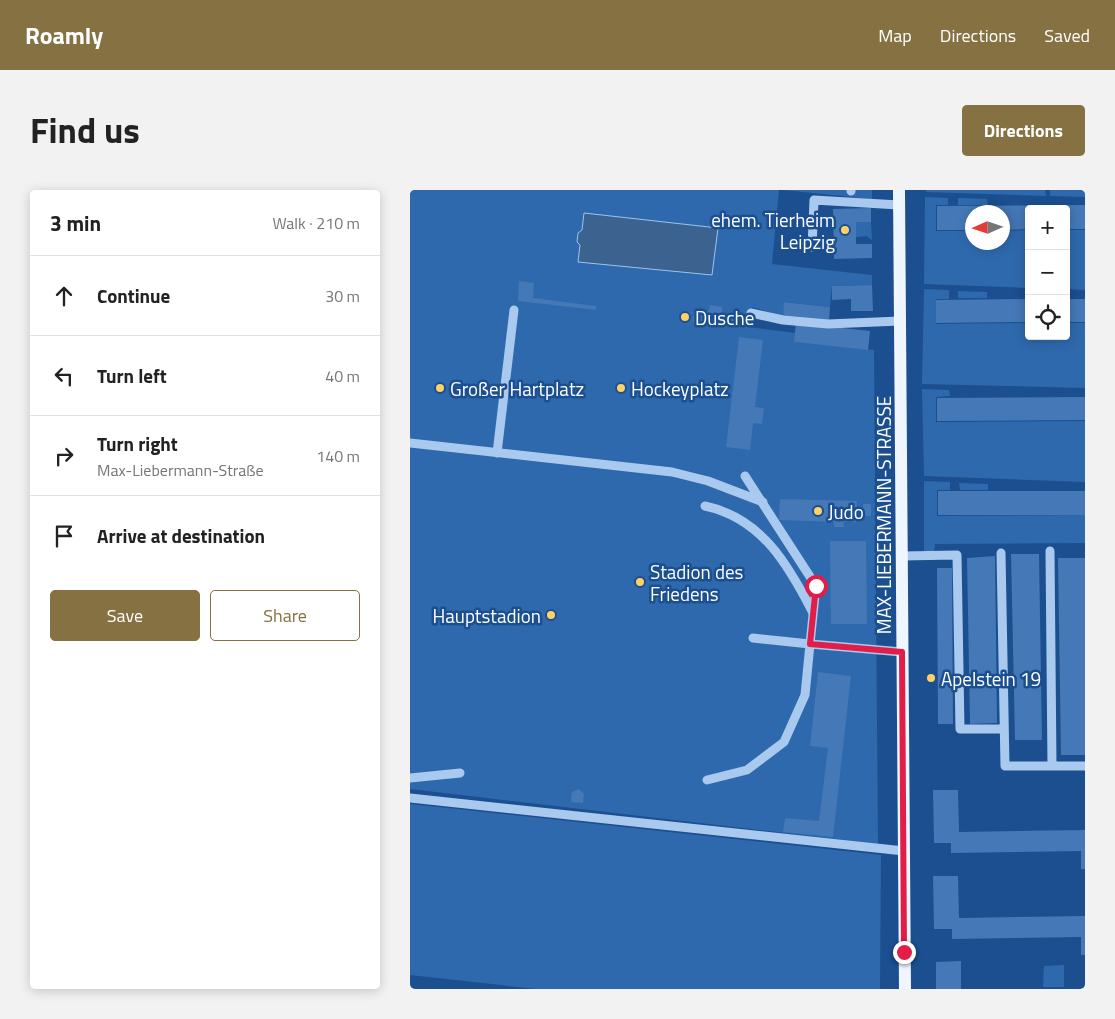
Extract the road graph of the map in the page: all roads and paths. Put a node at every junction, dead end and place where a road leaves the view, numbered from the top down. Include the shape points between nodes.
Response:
1 (899, 190) edge
2 (899, 205) junction
3 (812, 247) dead end
4 (514, 310) dead end
5 (751, 313) dead end
6 (900, 321) junction
7 (410, 443) edge
8 (497, 453) junction
9 (745, 476) dead end
10 (763, 502) junction
11 (705, 506) dead end
12 (1050, 551) dead end
13 (1001, 553) dead end
14 (902, 556) junction
15 (813, 614) junction
16 (753, 638) dead end
17 (810, 644) junction
18 (902, 652) junction
19 (1004, 729) junction
20 (1052, 766) junction
21 (1085, 766) edge
22 (460, 773) dead end
23 (410, 778) edge
24 (707, 780) dead end
25 (410, 798) edge
26 (904, 851) junction
27 (905, 989) edge

1 - 2 main road, MAX-LIEBERMANN-STRASSE
2 - 3 street via 814,200
2 - 6 main road, MAX-LIEBERMANN-STRASSE
4 - 8 street
5 - 6 street via 828,324
6 - 14 main road, MAX-LIEBERMANN-STRASSE
7 - 8 street
8 - 10 street via 672,472 708,481
9 - 10 street
10 - 15 street via 816,586
11 - 15 street via 721,509 741,519 771,543 791,571
12 - 20 street
13 - 19 street
14 - 18 main road, MAX-LIEBERMANN-STRASSE
14 - 19 street via 957,555 960,729
15 - 17 street
16 - 17 street
17 - 18 street
17 - 24 street via 805,695 784,742 747,770
18 - 26 main road, MAX-LIEBERMANN-STRASSE
19 - 20 street via 1005,766
20 - 21 street
22 - 23 street
25 - 26 street
26 - 27 main road, MAX-LIEBERMANN-STRASSE

